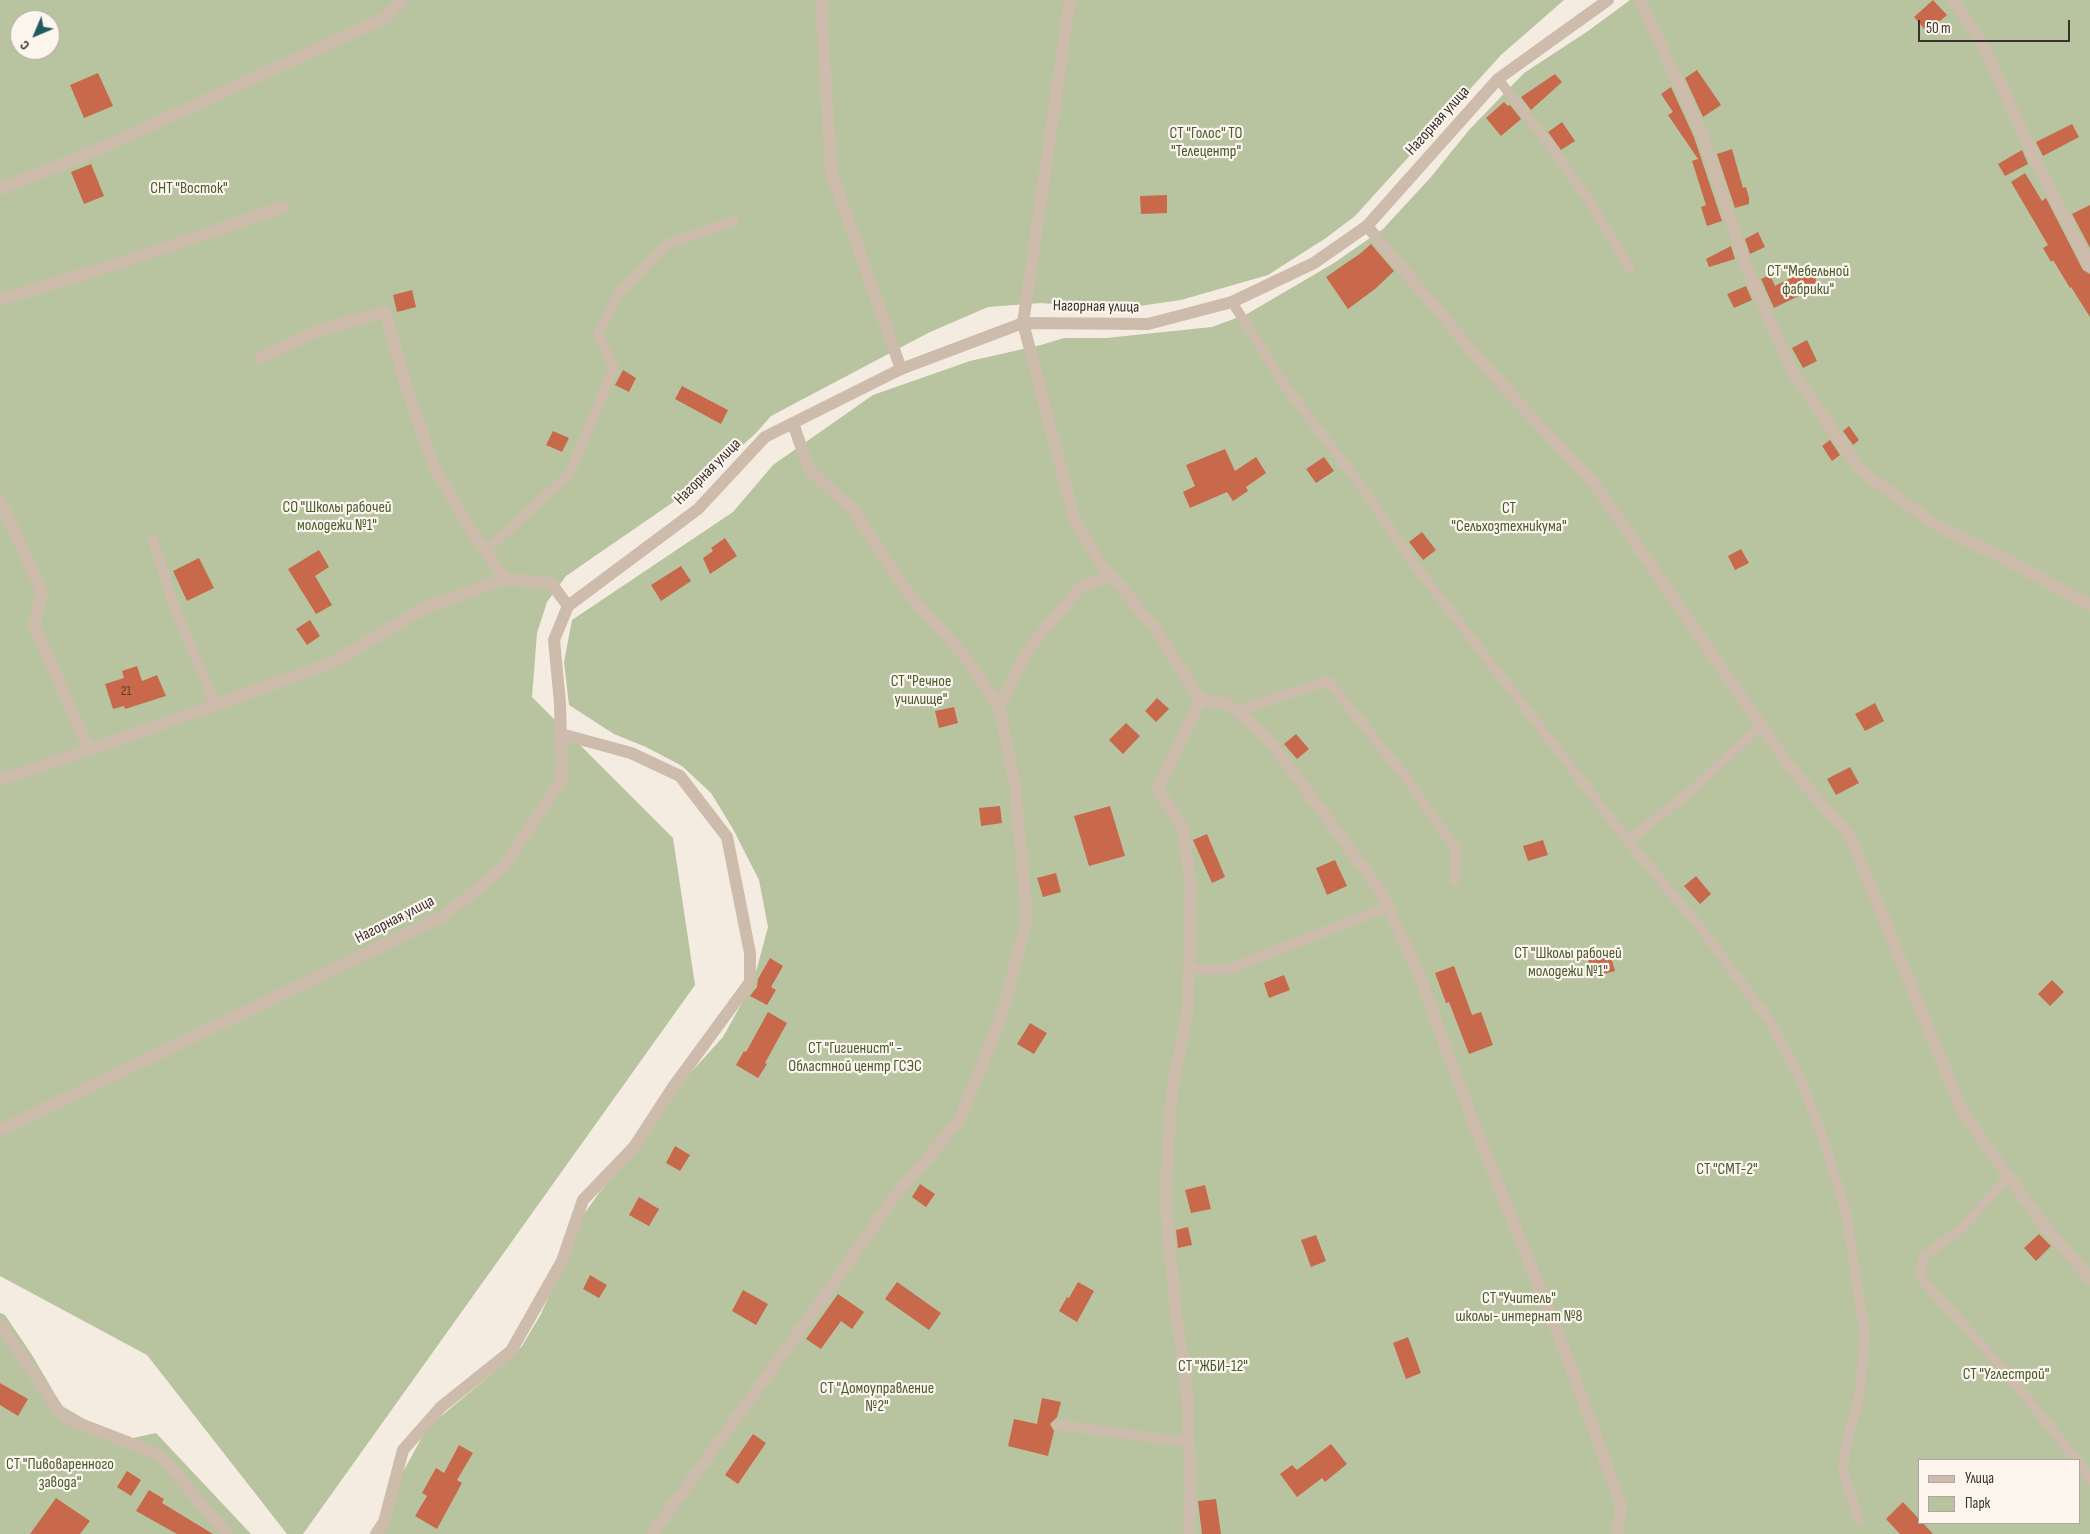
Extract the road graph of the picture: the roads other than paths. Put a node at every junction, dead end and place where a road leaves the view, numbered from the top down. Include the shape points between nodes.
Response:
1 (403, 0) edge
2 (820, 0) edge
3 (1070, 0) edge
4 (1608, 0) edge
5 (1640, 0) edge
6 (1952, 0) edge
7 (1498, 79) junction
8 (0, 189) edge
9 (284, 207) dead end
10 (734, 221) dead end
11 (1367, 226) junction
12 (2090, 266) edge
13 (1630, 268) dead end
14 (0, 300) edge
15 (1232, 302) junction
16 (1023, 323) junction
17 (260, 358) dead end
18 (901, 369) junction
19 (792, 423) junction
20 (0, 499) edge
21 (153, 539) dead end
22 (485, 551) junction
23 (1111, 576) junction
24 (505, 580) junction
25 (2090, 605) edge
26 (568, 606) junction
27 (1200, 700) junction
28 (215, 704) junction
29 (999, 708) junction
30 (1236, 711) junction
31 (1761, 725) junction
32 (561, 734) junction
33 (89, 750) junction
34 (0, 780) edge
35 (1628, 842) junction
36 (1455, 880) dead end
37 (1388, 907) junction
38 (1189, 969) junction
39 (0, 1130) edge
40 (2009, 1176) junction
41 (2090, 1279) edge
42 (0, 1324) edge
43 (1057, 1425) dead end
44 (1189, 1442) junction
45 (2076, 1459) edge
46 (2080, 1465) edge
47 (2090, 1479) edge
48 (1859, 1521) dead end
49 (227, 1534) edge
50 (376, 1534) edge
51 (652, 1534) edge
52 (1189, 1534) edge
53 (1618, 1534) edge

1 - 8 street via 385,18 367,27 97,150
2 - 18 street via 832,171
3 - 16 street
4 - 7 street, Нагорная улица
5 - 25 street via 1702,134 1744,261 1792,371 1861,471 1939,527
6 - 12 street via 1983,45 2042,174
7 - 11 street, Нагорная улица
7 - 13 lane via 1589,201
9 - 14 street
10 - 22 lane via 667,244 619,292 598,334 614,368 569,475
11 - 15 street, Нагорная улица via 1314,263
11 - 31 street via 1482,363 1596,486
15 - 16 street, Нагорная улица via 1148,324
15 - 35 lane via 1288,390 1363,488 1414,564
16 - 18 street, Нагорная улица
16 - 23 street via 1075,521
17 - 22 street via 317,331 385,312 434,467
18 - 19 street, Нагорная улица
19 - 26 street, Нагорная улица via 765,437 698,509
19 - 29 street via 809,470 853,510 906,590 969,662
20 - 33 street via 42,593 34,625
21 - 28 lane via 172,601
22 - 24 street
23 - 27 street via 1155,628
23 - 29 street via 1080,587 1027,651
24 - 26 street via 551,583
24 - 28 street via 426,607 332,663
26 - 32 street, Нагорная улица via 554,640
27 - 30 street via 1227,703
27 - 38 street via 1158,789 1183,828 1191,887
28 - 33 street
29 - 51 street via 1015,785 1027,918 1002,1015 959,1121 892,1199
30 - 36 lane via 1328,681 1406,778 1456,849
30 - 37 street via 1267,737 1380,890
31 - 35 lane via 1692,790
31 - 40 street via 1790,767 1851,838 1962,1111
32 - 39 street, Нагорная улица via 562,779 502,869 442,917
32 - 50 street via 631,753 680,776 727,837 750,953 750,982 673,1087 634,1147 583,1200 562,1261 511,1351 441,1407 404,1450 384,1522
33 - 34 street
35 - 48 lane via 1704,932 1771,1023 1800,1078 1824,1138 1846,1212 1865,1336 1858,1398 1843,1470
37 - 38 lane via 1226,970
37 - 53 street via 1417,969 1472,1119 1568,1359 1621,1505
38 - 44 street via 1188,1008 1172,1091 1165,1199 1187,1391
40 - 41 street via 2039,1219
40 - 45 lane via 1959,1231 1923,1256 1921,1278 1999,1364
42 - 49 street via 63,1418 160,1455
43 - 44 lane
44 - 52 street
46 - 47 lane

